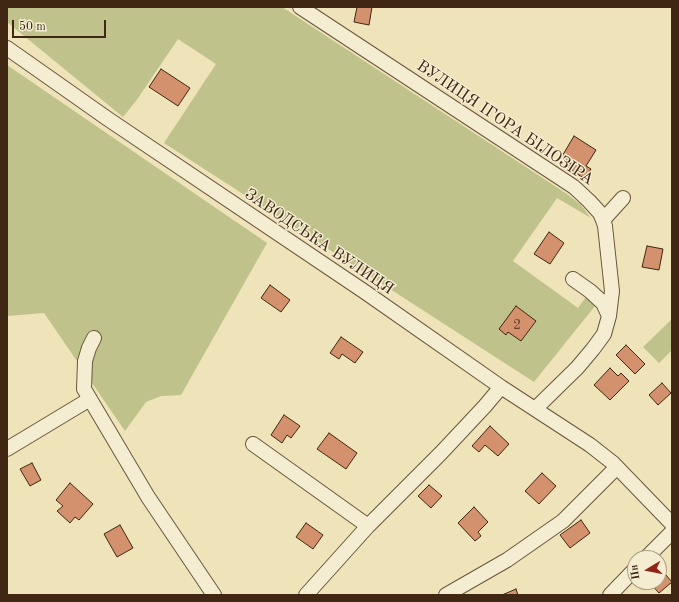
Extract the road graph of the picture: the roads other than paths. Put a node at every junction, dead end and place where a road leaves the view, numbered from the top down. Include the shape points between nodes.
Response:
1 (300, 7) edge
2 (7, 48) edge
3 (623, 198) dead end
4 (604, 220) junction
5 (573, 279) dead end
6 (610, 316) junction
7 (94, 338) dead end
8 (501, 387) junction
9 (87, 394) junction
10 (535, 409) junction
11 (253, 444) dead end
12 (7, 449) edge
13 (615, 465) junction
14 (672, 524) edge
15 (368, 526) junction
16 (672, 532) edge
17 (654, 550) edge
18 (627, 578) edge
19 (214, 595) edge
20 (306, 595) edge
21 (446, 595) edge
22 (610, 595) edge

1 - 4 street, ВУЛИЦЯ ІГОРА БІЛОЗІРА via 574,187
2 - 8 street, ЗАВОДСЬКА ВУЛИЦЯ via 114,124 365,292
3 - 4 street
4 - 6 street via 612,291
5 - 6 street via 603,303
6 - 10 street via 604,334 593,349
7 - 9 street via 85,361
8 - 10 street, ЗАВОДСЬКА ВУЛИЦЯ
8 - 15 street via 441,453
9 - 12 street
9 - 19 street via 148,497
10 - 13 street, ЗАВОДСЬКА ВУЛИЦЯ via 590,445
11 - 15 street
13 - 14 street, ЗАВОДСЬКА ВУЛИЦЯ
13 - 21 street via 563,521 506,560
15 - 20 street
16 - 17 street
18 - 22 street

